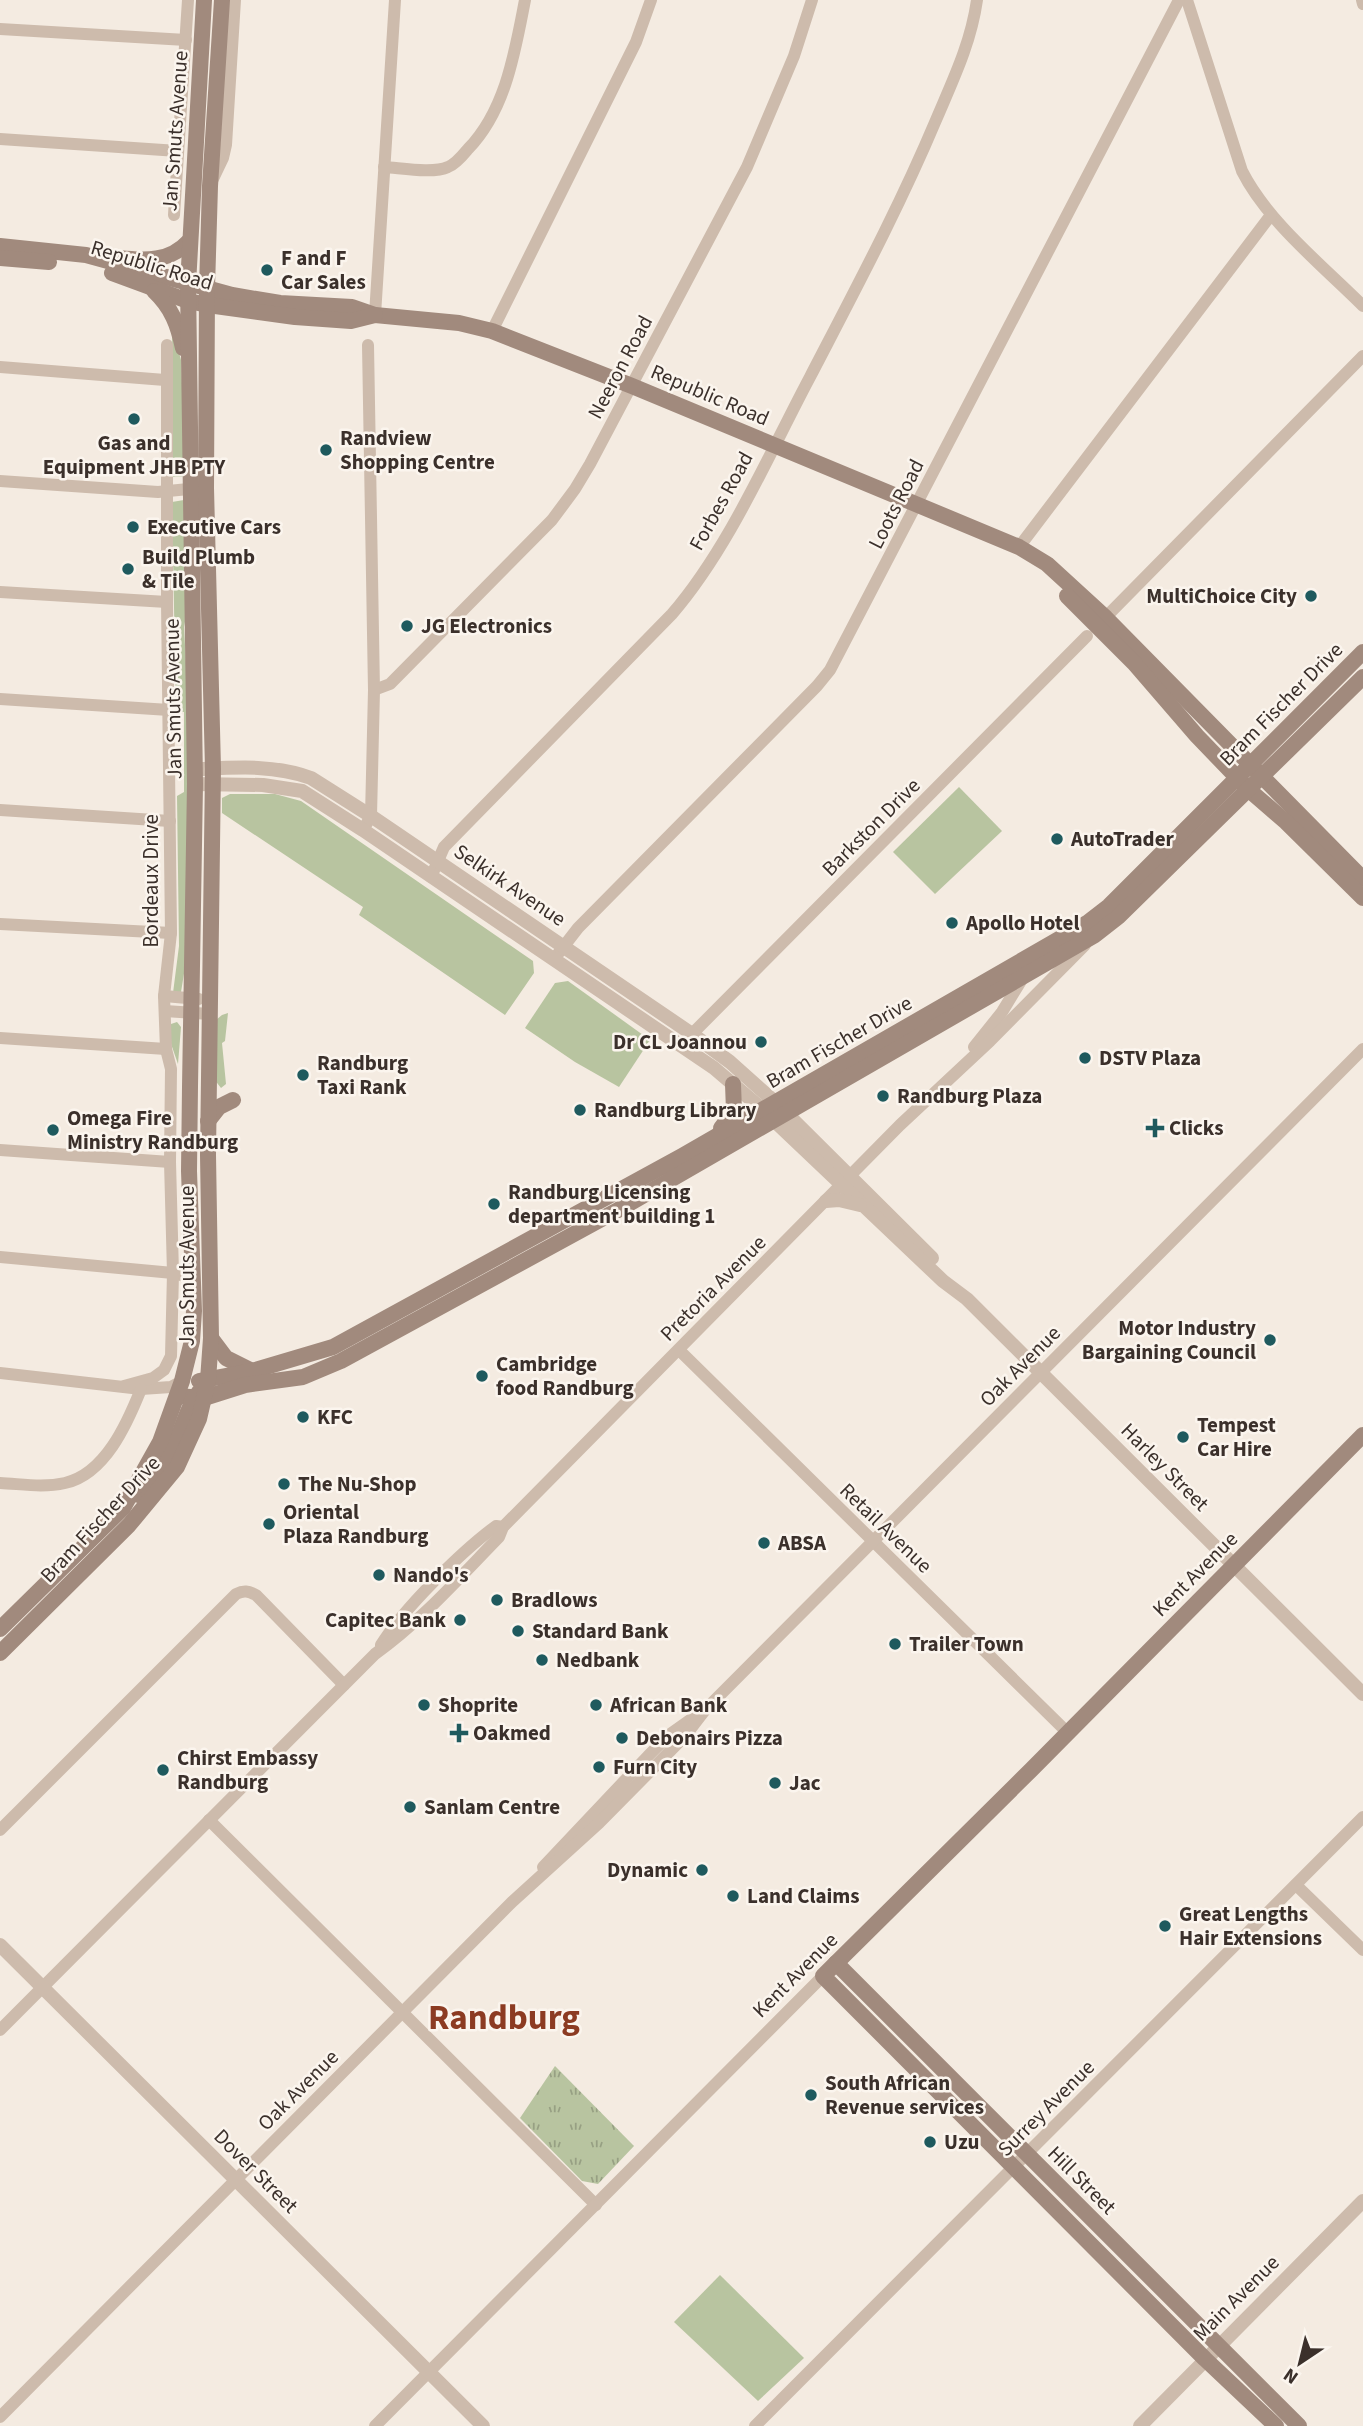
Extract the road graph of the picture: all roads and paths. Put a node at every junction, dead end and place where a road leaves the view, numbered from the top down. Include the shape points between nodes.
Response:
1 (188, 0) edge
2 (204, 0) edge
3 (222, 0) edge
4 (235, 0) edge
5 (395, 0) edge
6 (525, 0) edge
7 (651, 0) edge
8 (812, 0) edge
9 (977, 0) edge
10 (1180, 0) edge
11 (1187, 0) edge
12 (0, 29) edge
13 (186, 40) junction
14 (0, 139) edge
15 (178, 151) junction
16 (384, 167) junction
17 (210, 186) junction
18 (174, 215) dead end
19 (1271, 215) junction
20 (189, 241) junction
21 (0, 246) edge
22 (86, 255) junction
23 (0, 258) edge
24 (188, 284) junction
25 (150, 288) junction
26 (207, 288) junction
27 (188, 301) junction
28 (208, 305) junction
29 (1363, 306) edge
30 (375, 315) junction
31 (492, 331) junction
32 (167, 345) dead end
33 (368, 345) dead end
34 (1363, 356) edge
35 (0, 367) edge
36 (165, 380) junction
37 (190, 381) junction
38 (632, 386) junction
39 (774, 445) junction
40 (0, 481) edge
41 (199, 488) junction
42 (166, 491) junction
43 (917, 504) junction
44 (1019, 547) junction
45 (0, 592) edge
46 (167, 603) junction
47 (1097, 627) junction
48 (1363, 652) edge
49 (1363, 677) edge
50 (374, 691) junction
51 (0, 699) edge
52 (169, 710) junction
53 (1250, 764) junction
54 (204, 777) junction
55 (1236, 777) junction
56 (1262, 777) junction
57 (1249, 790) junction
58 (0, 810) edge
59 (371, 816) junction
60 (170, 821) junction
61 (363, 830) junction
62 (438, 862) junction
63 (431, 877) junction
64 (1363, 879) edge
65 (1363, 898) edge
66 (0, 924) edge
67 (171, 933) junction
68 (1095, 935) junction
69 (563, 946) junction
70 (1036, 954) junction
71 (554, 959) junction
72 (1026, 974) junction
73 (164, 996) junction
74 (191, 1005) junction
75 (210, 1007) junction
76 (165, 1011) junction
77 (0, 1038) edge
78 (688, 1040) junction
79 (166, 1049) junction
80 (1363, 1049) edge
81 (949, 1077) junction
82 (733, 1084) junction
83 (233, 1100) dead end
84 (774, 1111) junction
85 (208, 1121) junction
86 (709, 1140) junction
87 (0, 1150) edge
88 (170, 1162) junction
89 (846, 1181) junction
90 (826, 1202) junction
91 (864, 1207) junction
92 (0, 1257) edge
93 (173, 1273) junction
94 (192, 1278) junction
95 (967, 1299) junction
96 (211, 1338) junction
97 (679, 1350) junction
98 (252, 1371) junction
99 (0, 1373) edge
100 (1041, 1373) junction
101 (303, 1377) junction
102 (208, 1380) junction
103 (124, 1386) junction
104 (180, 1388) junction
105 (141, 1390) junction
106 (199, 1398) junction
107 (199, 1419) junction
108 (1363, 1435) edge
109 (0, 1483) edge
110 (122, 1508) junction
111 (871, 1541) junction
112 (1233, 1566) junction
113 (0, 1629) edge
114 (0, 1652) edge
115 (344, 1685) junction
116 (1363, 1694) edge
117 (1068, 1733) junction
118 (1363, 1817) edge
119 (209, 1820) junction
120 (0, 1830) edge
121 (1296, 1885) junction
122 (0, 1945) edge
123 (1363, 1950) edge
124 (836, 1964) junction
125 (823, 1976) junction
126 (43, 1987) junction
127 (403, 2011) junction
128 (0, 2030) edge
129 (1027, 2154) junction
130 (1014, 2166) junction
131 (236, 2180) junction
132 (1363, 2201) edge
133 (596, 2205) junction
134 (1217, 2347) junction
135 (1205, 2359) junction
136 (429, 2373) junction
137 (0, 2417) edge
138 (375, 2426) edge
139 (483, 2426) edge
140 (755, 2426) edge
141 (1140, 2426) edge
142 (1276, 2426) edge
143 (1299, 2426) edge

1 - 13 street
2 - 20 main road, Jan Smuts Avenue
3 - 17 main road, Jan Smuts Avenue
4 - 17 street via 226,145
5 - 16 street
6 - 16 street via 499,102 474,144 449,167
7 - 31 street via 636,42
8 - 38 street, Neeron Road via 747,167
9 - 39 street, Forbes Road via 961,61 901,201
10 - 43 street, Loots Road
11 - 19 street via 1242,172
12 - 13 street
13 - 15 street
14 - 15 street
15 - 18 street
16 - 30 street
17 - 26 main road, Jan Smuts Avenue
19 - 29 street
19 - 44 street
20 - 22 main road via 162,258
20 - 24 main road, Jan Smuts Avenue
21 - 22 main road, Republic Road
22 - 24 main road, Republic Road
23 - 25 main road, Republic Road via 86,265
24 - 26 main road, Republic Road
24 - 27 main road, Jan Smuts Avenue
25 - 27 main road, Republic Road
25 - 37 main road via 169,307 176,322
26 - 28 main road, Jan Smuts Avenue
26 - 30 main road, Republic Road via 280,303 352,307
27 - 28 main road, Republic Road
27 - 37 main road, Jan Smuts Avenue
28 - 30 main road, Republic Road via 351,321
28 - 41 main road, Jan Smuts Avenue
30 - 31 main road, Republic Road
31 - 38 main road, Republic Road
32 - 36 street, Bordeaux Drive
33 - 50 street
34 - 47 street, Barkston Drive
35 - 36 street
36 - 42 street, Bordeaux Drive
37 - 41 main road, Jan Smuts Avenue
38 - 39 main road, Republic Road
38 - 50 street, Neeron Road via 558,513 390,684
39 - 43 main road, Republic Road
39 - 62 street, Forbes Road via 694,588 444,847
40 - 42 street
41 - 42 street
41 - 54 main road, Jan Smuts Avenue
42 - 46 street, Bordeaux Drive
43 - 44 main road, Republic Road
43 - 69 street, Loots Road via 824,678
44 - 47 main road, Republic Road
45 - 46 street
46 - 52 street, Bordeaux Drive
47 - 53 main road, Republic Road
47 - 55 main road, Republic Road
47 - 78 street, Barkston Drive
48 - 53 main road, Bram Fischer Drive
49 - 56 main road, Bram Fischer Drive
50 - 59 street
51 - 52 street
52 - 60 street, Bordeaux Drive
53 - 55 main road, Bram Fischer Drive
53 - 56 main road, Republic Road
54 - 59 street, Selkirk Avenue via 264,768 300,774
54 - 61 street, Selkirk Avenue via 302,791
54 - 74 main road, Jan Smuts Avenue
54 - 75 main road, Jan Smuts Avenue
55 - 57 main road, Republic Road
55 - 70 main road, Bram Fischer Drive via 1109,906
56 - 57 main road, Bram Fischer Drive
56 - 64 main road, Republic Road
57 - 65 main road, Republic Road
57 - 68 main road, Bram Fischer Drive
58 - 60 street
59 - 61 street
59 - 62 street, Selkirk Avenue
60 - 67 street, Bordeaux Drive
61 - 63 street, Selkirk Avenue
62 - 63 street, Forbes Road
62 - 69 street, Selkirk Avenue
63 - 71 street, Selkirk Avenue
66 - 67 street
67 - 73 street, Bordeaux Drive
68 - 72 main road, Bram Fischer Drive
68 - 81 street, Pretoria Avenue
69 - 71 street, Loots Road
69 - 78 street, Selkirk Avenue
70 - 72 street, Pretoria Avenue
70 - 84 main road, Bram Fischer Drive
71 - 78 street, Selkirk Avenue
72 - 81 street, Pretoria Avenue via 1002,1012
72 - 84 main road, Bram Fischer Drive via 922,1036
73 - 74 street
73 - 76 street, Bordeaux Drive
74 - 75 street
74 - 76 street
74 - 94 main road, Jan Smuts Avenue
75 - 85 main road, Jan Smuts Avenue
76 - 79 street, Bordeaux Drive
77 - 79 street
78 - 82 street, Selkirk Avenue
78 - 84 street, Selkirk Avenue via 730,1062
79 - 88 street, Bordeaux Drive via 171,1069
80 - 100 street, Oak Avenue
81 - 89 street, Pretoria Avenue
82 - 84 street, Selkirk Avenue
82 - 86 main road via 734,1111
83 - 85 main road via 219,1107
84 - 86 main road, Bram Fischer Drive
84 - 89 street, Harley Street
84 - 101 main road, Bram Fischer Drive via 618,1210 341,1361
85 - 96 main road, Jan Smuts Avenue
86 - 98 main road, Bram Fischer Drive via 333,1347
87 - 88 street
88 - 93 street, Bordeaux Drive
89 - 90 street, Pretoria Avenue
89 - 91 street, Harley Street
89 - 95 street, Harley Street via 931,1257
90 - 91 street
90 - 97 street, Pretoria Avenue
91 - 95 street, Harley Street
92 - 93 street
93 - 94 street
93 - 103 street, Bordeaux Drive via 171,1356 153,1378
94 - 104 main road, Jan Smuts Avenue via 193,1331
95 - 100 street, Harley Street
96 - 98 main road via 226,1358
96 - 102 main road, Jan Smuts Avenue
97 - 111 street, Retail Avenue
97 - 115 street, Pretoria Avenue via 503,1527 493,1529 435,1582
98 - 102 main road, Bram Fischer Drive
99 - 103 street
100 - 111 street, Oak Avenue
100 - 112 street, Harley Street
101 - 106 main road, Bram Fischer Drive via 245,1385
101 - 107 main road via 220,1401
102 - 104 main road, Bram Fischer Drive
102 - 106 main road, Jan Smuts Avenue
103 - 105 street
104 - 105 street
104 - 106 main road, Bram Fischer Drive
104 - 110 main road, Bram Fischer Drive via 160,1442
105 - 109 street via 98,1463 84,1475 43,1486
106 - 107 main road, Bram Fischer Drive
106 - 110 main road via 154,1477
107 - 114 main road, Bram Fischer Drive via 163,1486
108 - 112 main road, Kent Avenue
110 - 113 main road, Bram Fischer Drive
111 - 117 street, Retail Avenue
111 - 127 street, Oak Avenue via 705,1710 648,1756 535,1879
112 - 116 street, Harley Street
112 - 117 main road, Kent Avenue
115 - 119 street, Pretoria Avenue
115 - 120 street via 256,1595 242,1591
117 - 124 main road, Kent Avenue
118 - 121 street, Surrey Avenue
119 - 126 street, Pretoria Avenue
119 - 127 street
121 - 123 street
121 - 129 street, Surrey Avenue
122 - 126 street, Dover Street
124 - 125 main road, Kent Avenue
124 - 129 main road, Hill Street
125 - 130 main road, Hill Street
125 - 133 street, Kent Avenue
126 - 128 street, Pretoria Avenue
126 - 131 street, Dover Street
127 - 131 street, Oak Avenue
127 - 133 street
129 - 130 street, Surrey Avenue
129 - 134 main road, Hill Street
130 - 135 main road, Hill Street
130 - 140 street, Surrey Avenue
131 - 136 street, Dover Street
131 - 137 street, Oak Avenue
132 - 134 street, Main Avenue
133 - 136 street, Kent Avenue
134 - 135 street, Main Avenue
134 - 143 main road, Hill Street
135 - 141 street, Main Avenue
135 - 142 main road, Hill Street
136 - 138 street, Kent Avenue
136 - 139 street, Dover Street

